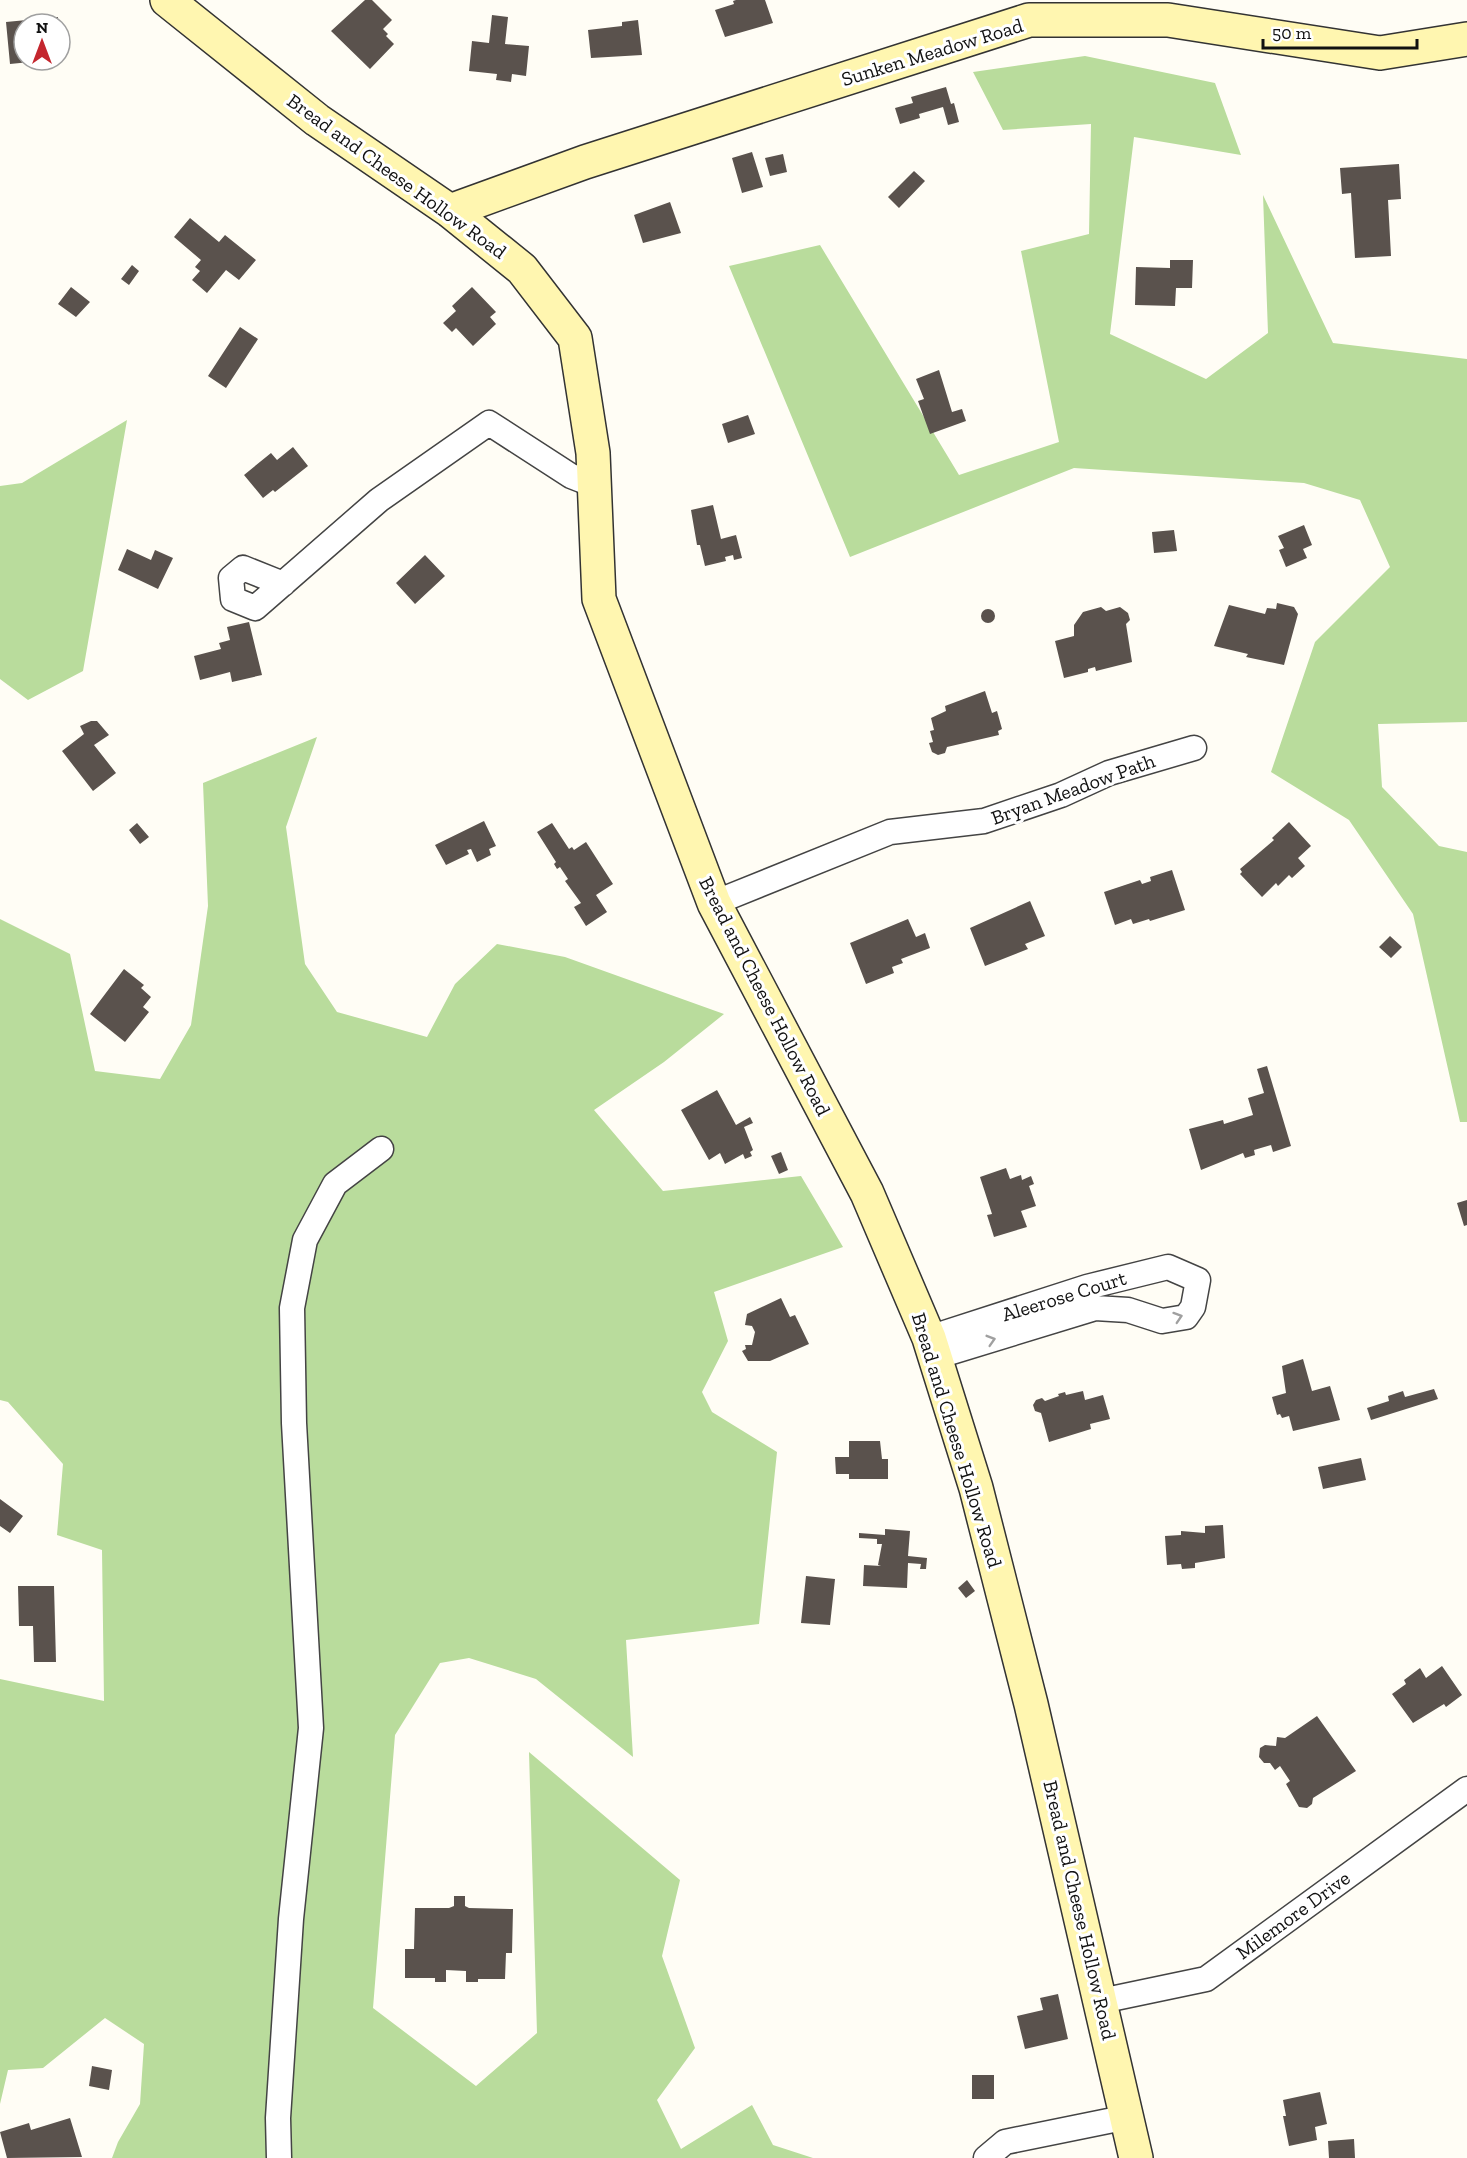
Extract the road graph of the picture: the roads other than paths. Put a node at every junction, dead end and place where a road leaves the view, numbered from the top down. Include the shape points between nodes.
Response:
1 (167, 0) edge
2 (1467, 39) edge
3 (450, 211) junction
4 (594, 485) junction
5 (283, 584) dead end
6 (1194, 748) dead end
7 (714, 903) junction
8 (381, 1149) dead end
9 (932, 1347) junction
10 (1467, 1789) edge
11 (1101, 2001) junction
12 (1128, 2117) junction
13 (279, 2158) edge
14 (986, 2158) edge
15 (1136, 2158) edge

1 - 3 main road, Bread and Cheese Hollow Road via 317,120
2 - 3 main road, Sunken Meadow Road via 1380,53 1168,20 1029,20 585,162
3 - 4 main road, Bread and Cheese Hollow Road via 522,269 575,338 593,453
4 - 5 street via 571,476 489,423 379,500
4 - 7 main road, Bread and Cheese Hollow Road via 599,599
6 - 7 street, Bryan Meadow Path via 1109,773 1061,795 984,821 890,832
7 - 9 main road, Bread and Cheese Hollow Road via 867,1193
8 - 13 street via 335,1184 306,1240 292,1308 294,1424 311,1728 291,1919 278,2118
9 -> 9 street, Aleerose Court via 1095,1308 1128,1310 1162,1321 1186,1317 1193,1307 1198,1280 1168,1267 1087,1287
9 - 11 main road, Bread and Cheese Hollow Road via 975,1488 1023,1670
10 - 11 street, Milemore Drive via 1206,1979
11 - 12 main road, Bread and Cheese Hollow Road
12 - 14 street via 1005,2142
12 - 15 main road, Bread and Cheese Hollow Road

